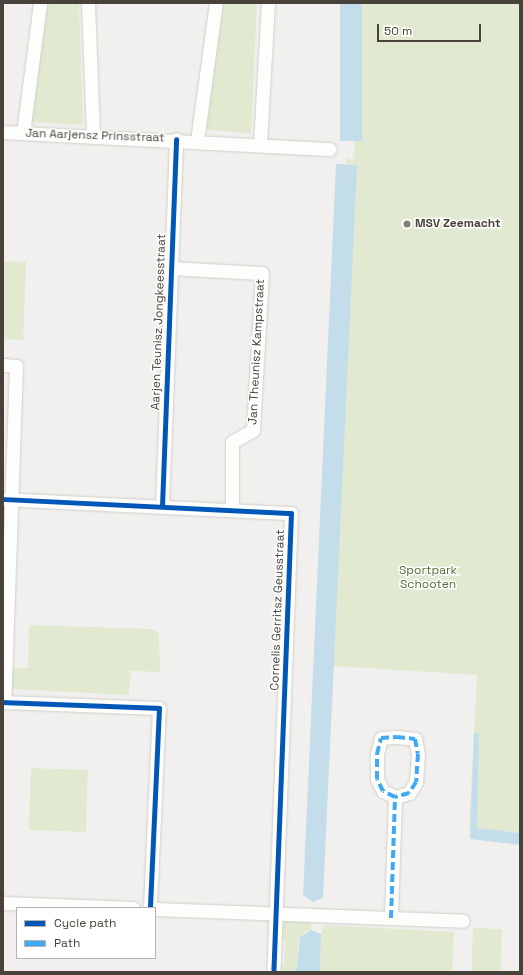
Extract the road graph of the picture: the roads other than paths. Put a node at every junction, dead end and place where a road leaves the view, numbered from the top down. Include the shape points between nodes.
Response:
1 (40, 3) edge
2 (88, 3) edge
3 (216, 3) edge
4 (268, 3) edge
5 (3, 132) edge
6 (23, 133) junction
7 (93, 136) junction
8 (176, 139) junction
9 (197, 141) junction
10 (260, 145) junction
11 (330, 149) dead end
12 (172, 268) junction
13 (3, 365) edge
14 (7, 499) edge
15 (162, 506) junction
16 (232, 509) junction
17 (3, 702) edge
18 (395, 797) junction
19 (3, 903) edge
20 (107, 907) edge
21 (150, 907) edge
22 (156, 909) edge
23 (277, 914) junction
24 (391, 918) junction
25 (463, 922) dead end
26 (273, 972) edge

1 - 6 street
2 - 7 street
3 - 9 street
4 - 10 street
5 - 6 street, Jan Aarjensz Prinsstraat
6 - 7 street, Jan Aarjensz Prinsstraat
7 - 8 street, Jan Aarjensz Prinsstraat
8 - 9 street, Jan Aarjensz Prinsstraat
8 - 12 street, Aarjen Teunisz Jongkeesstraat
9 - 10 street, Jan Aarjensz Prinsstraat
10 - 11 street, Jan Aarjensz Prinsstraat
12 - 15 street, Aarjen Teunisz Jongkeesstraat
12 - 16 street, Jan Theunisz Kampstraat via 262,273 253,430 232,442
13 - 14 street via 16,366
14 - 15 street, Cornelis Gerritsz Geusstraat
14 - 17 street
15 - 16 street, Cornelis Gerritsz Geusstraat
16 - 23 street, Cornelis Gerritsz Geusstraat via 291,513
17 - 21 street via 159,708
18 - 18 street via 409,793 416,782 415,739 381,738 377,779 383,792
18 - 24 street
19 - 20 street
22 - 23 street
23 - 24 street
23 - 26 street, Cornelis Gerritsz Geusstraat
24 - 25 street

